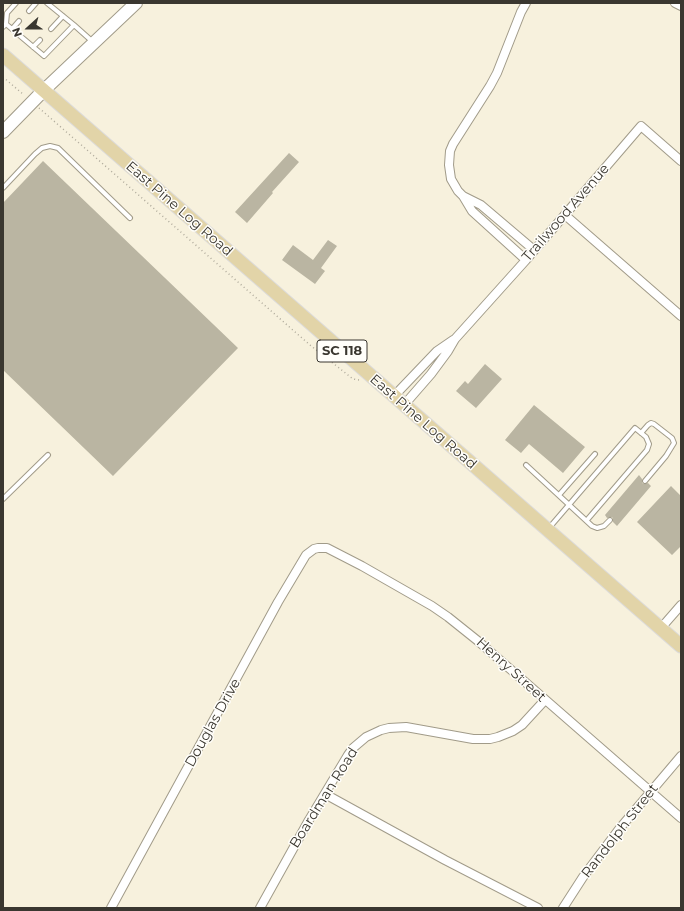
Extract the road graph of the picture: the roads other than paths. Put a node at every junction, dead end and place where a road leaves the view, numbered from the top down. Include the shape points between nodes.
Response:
1 (16, 3) edge
2 (36, 3) edge
3 (47, 3) edge
4 (136, 3) edge
5 (526, 3) edge
6 (675, 3) edge
7 (681, 6) edge
8 (29, 11) dead end
9 (63, 16) junction
10 (19, 21) dead end
11 (5, 25) edge
12 (74, 25) junction
13 (12, 29) junction
14 (50, 29) dead end
15 (40, 40) dead end
16 (93, 43) junction
17 (33, 47) junction
18 (3, 55) edge
19 (43, 91) junction
20 (3, 132) edge
21 (681, 161) edge
22 (3, 188) edge
23 (463, 196) junction
24 (565, 215) junction
25 (130, 218) dead end
26 (534, 250) junction
27 (526, 260) junction
28 (681, 316) edge
29 (455, 339) junction
30 (394, 396) junction
31 (404, 405) junction
32 (641, 433) junction
33 (595, 454) dead end
34 (48, 455) dead end
35 (526, 465) dead end
36 (645, 481) dead end
37 (559, 495) junction
38 (3, 499) edge
39 (570, 504) junction
40 (587, 520) junction
41 (610, 520) dead end
42 (548, 530) junction
43 (322, 548) joint
44 (681, 605) edge
45 (661, 628) junction
46 (681, 646) edge
47 (545, 700) junction
48 (681, 756) edge
49 (650, 792) junction
50 (325, 794) junction
51 (681, 818) edge
52 (111, 908) edge
53 (260, 908) edge
54 (538, 908) edge
55 (563, 908) edge

1 - 11 lane via 7,13
2 - 8 lane
3 - 9 lane
4 - 16 street
5 - 23 street via 497,74 450,151 449,165 452,178
6 - 7 street
9 - 12 lane
9 - 14 lane
10 - 13 lane
11 - 13 lane
12 - 16 lane
12 - 17 lane via 44,56
13 - 17 lane
15 - 17 lane
16 - 19 street
18 - 19 main road, East Pine Log Road / SC 118
19 - 20 street
19 - 30 main road, East Pine Log Road / SC 118
21 - 24 street, Trailwood Avenue via 642,126
22 - 25 lane via 35,154 50,146 58,148
23 - 26 street via 481,205
23 - 27 street via 472,211
24 - 26 street, Trailwood Avenue
24 - 28 street
26 - 27 street, Trailwood Avenue
27 - 29 street, Trailwood Avenue
29 - 30 street, Trailwood Avenue via 437,351
29 - 31 street, Trailwood Avenue via 431,374
30 - 31 main road, East Pine Log Road / SC 118
31 - 42 main road, East Pine Log Road / SC 118
32 - 36 lane via 651,423 674,442
32 - 39 lane via 635,428
32 - 40 lane via 649,444 647,450
33 - 37 lane
34 - 38 lane
35 - 37 lane
37 - 39 lane
39 - 40 lane
39 - 42 lane
40 - 41 lane via 597,528
42 - 45 main road, East Pine Log Road / SC 118
43 - 47 street, Henry Street via 327,548 389,581 448,617 478,640
43 - 52 street, Douglas Drive via 314,549 306,555 278,602
44 - 45 street
45 - 46 main road, East Pine Log Road / SC 118
47 - 49 street, Henry Street
47 - 50 street, Boardman Road via 522,725 490,739 473,739 406,726 373,733 353,748
48 - 49 street, Randolph Street
49 - 51 street, Henry Street
49 - 55 street, Randolph Street via 601,852
50 - 53 street, Boardman Road
50 - 54 street

